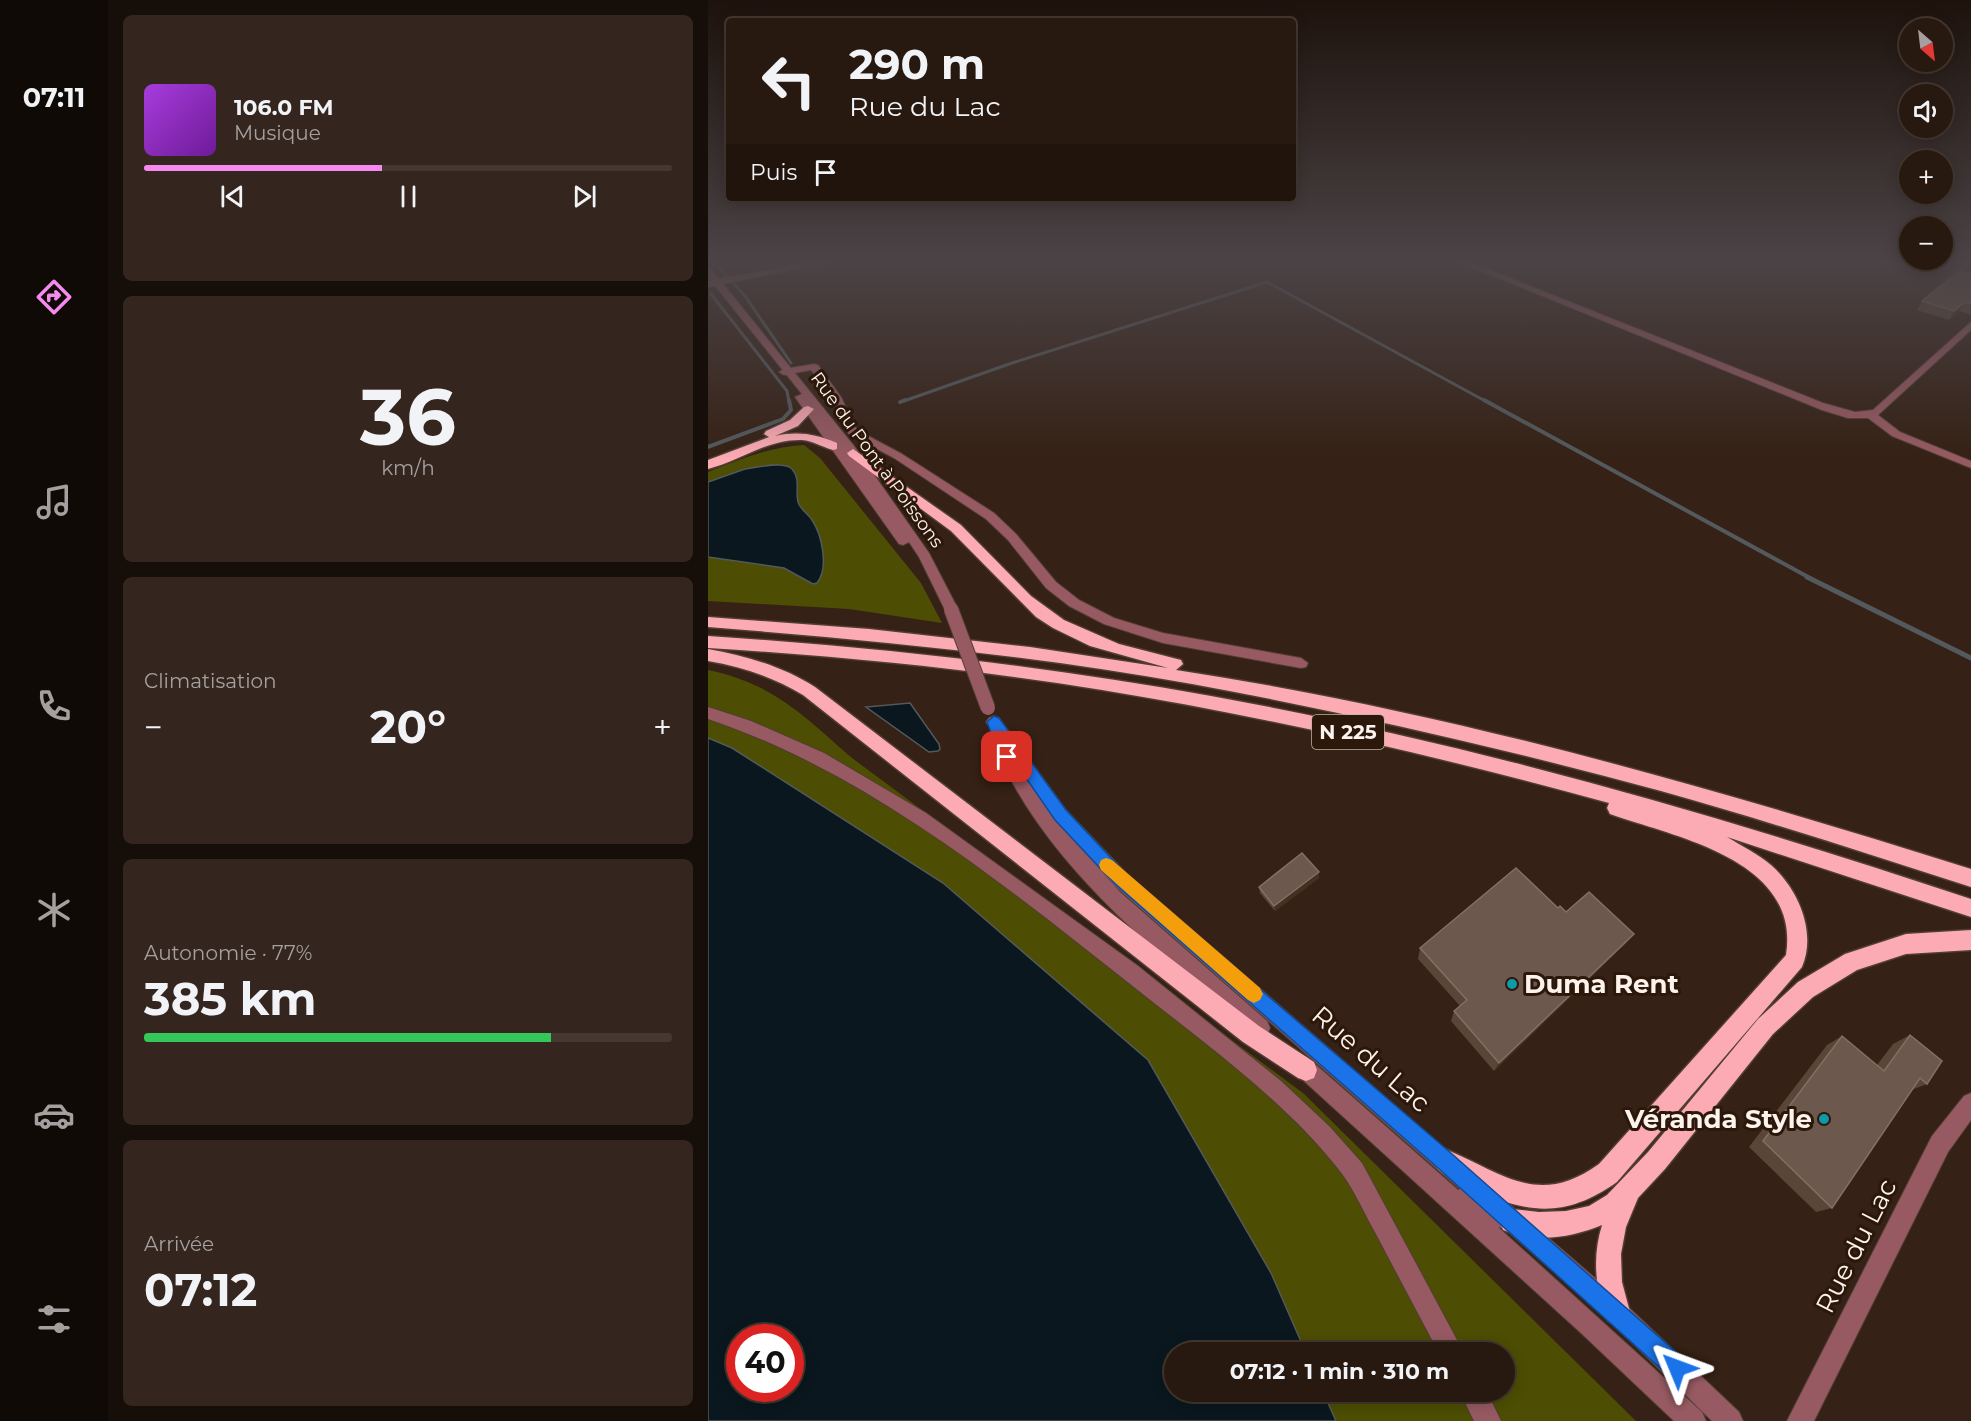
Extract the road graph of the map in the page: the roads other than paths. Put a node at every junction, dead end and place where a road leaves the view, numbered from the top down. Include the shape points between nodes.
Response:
1 (754, 326) edge
2 (1623, 326) edge
3 (1971, 326) edge
4 (786, 371) junction
5 (808, 409) junction
6 (1871, 415) junction
7 (824, 432) junction
8 (754, 440) junction
9 (833, 446) junction
10 (851, 449) junction
11 (708, 459) edge
12 (708, 465) edge
13 (1971, 465) edge
14 (940, 587) junction
15 (708, 620) edge
16 (708, 642) edge
17 (708, 655) edge
18 (1300, 663) dead end
19 (1288, 695) junction
20 (708, 713) edge
21 (991, 715) junction
22 (1383, 740) junction
23 (1971, 878) edge
24 (1971, 908) edge
25 (1971, 940) edge
26 (1306, 1070) junction
27 (1971, 1103) edge
28 (1445, 1161) junction
29 (1643, 1174) junction
30 (1442, 1191) junction
31 (1512, 1221) junction
32 (1617, 1312) junction
33 (1446, 1342) edge
34 (1478, 1402) edge
35 (1488, 1421) edge
36 (1694, 1421) edge
37 (1730, 1421) edge
38 (1800, 1421) edge

1 - 4 street, Rue du Pont à Poissons
2 - 6 street via 1827,408 1856,416
3 - 6 street
4 - 5 street, Rue du Pont à Poissons
4 - 10 street, Rue du Pont à Poissons
4 - 18 street via 814,367 853,432 898,456 990,516 1056,589 1082,608 1170,639
5 - 7 street, Rue du Pont à Poissons
5 - 8 highway via 794,423
6 - 13 street via 1903,437
7 - 8 highway via 785,432
7 - 9 street, Rue du Pont à Poissons
7 - 10 street
8 - 11 highway
9 - 12 highway via 814,438 786,438
9 - 14 street, Rue du Pont à Poissons
10 - 14 street, Rue du Pont à Poissons via 925,556
10 - 19 highway via 956,528 1027,601 1065,627 1126,651
14 - 21 street, Rue du Pont à Poissons, bridge
15 - 19 highway, N 225 via 976,645
16 - 22 highway, N 225 via 946,663 1101,684
17 - 26 highway via 762,667 809,691 1245,1030
19 - 23 highway, N 225 via 1449,730 1626,775
20 - 33 street via 820,757 912,813 1078,932 1227,1048 1290,1102 1348,1163
21 - 26 street via 1024,789 1075,857
21 - 28 street, Rue du Lac via 1060,815 1120,879
22 - 24 highway, N 225 via 1640,804 1836,862
22 - 28 highway via 1623,810 1728,846 1775,882 1790,906 1798,933 1797,954 1788,969 1594,1185 1570,1195 1526,1195 1485,1182
25 - 29 highway via 1928,940 1880,950 1835,969 1808,986 1779,1011
26 - 30 street
27 - 38 street, Rue du Lac via 1940,1144
28 - 31 street, Rue du Lac
29 - 31 highway via 1616,1204 1592,1217 1558,1225
29 - 32 highway via 1615,1219 1608,1241 1608,1275
30 - 31 street
30 - 36 street
31 - 32 street, Rue du Lac
32 - 37 street, Rue du Lac
34 - 35 street

